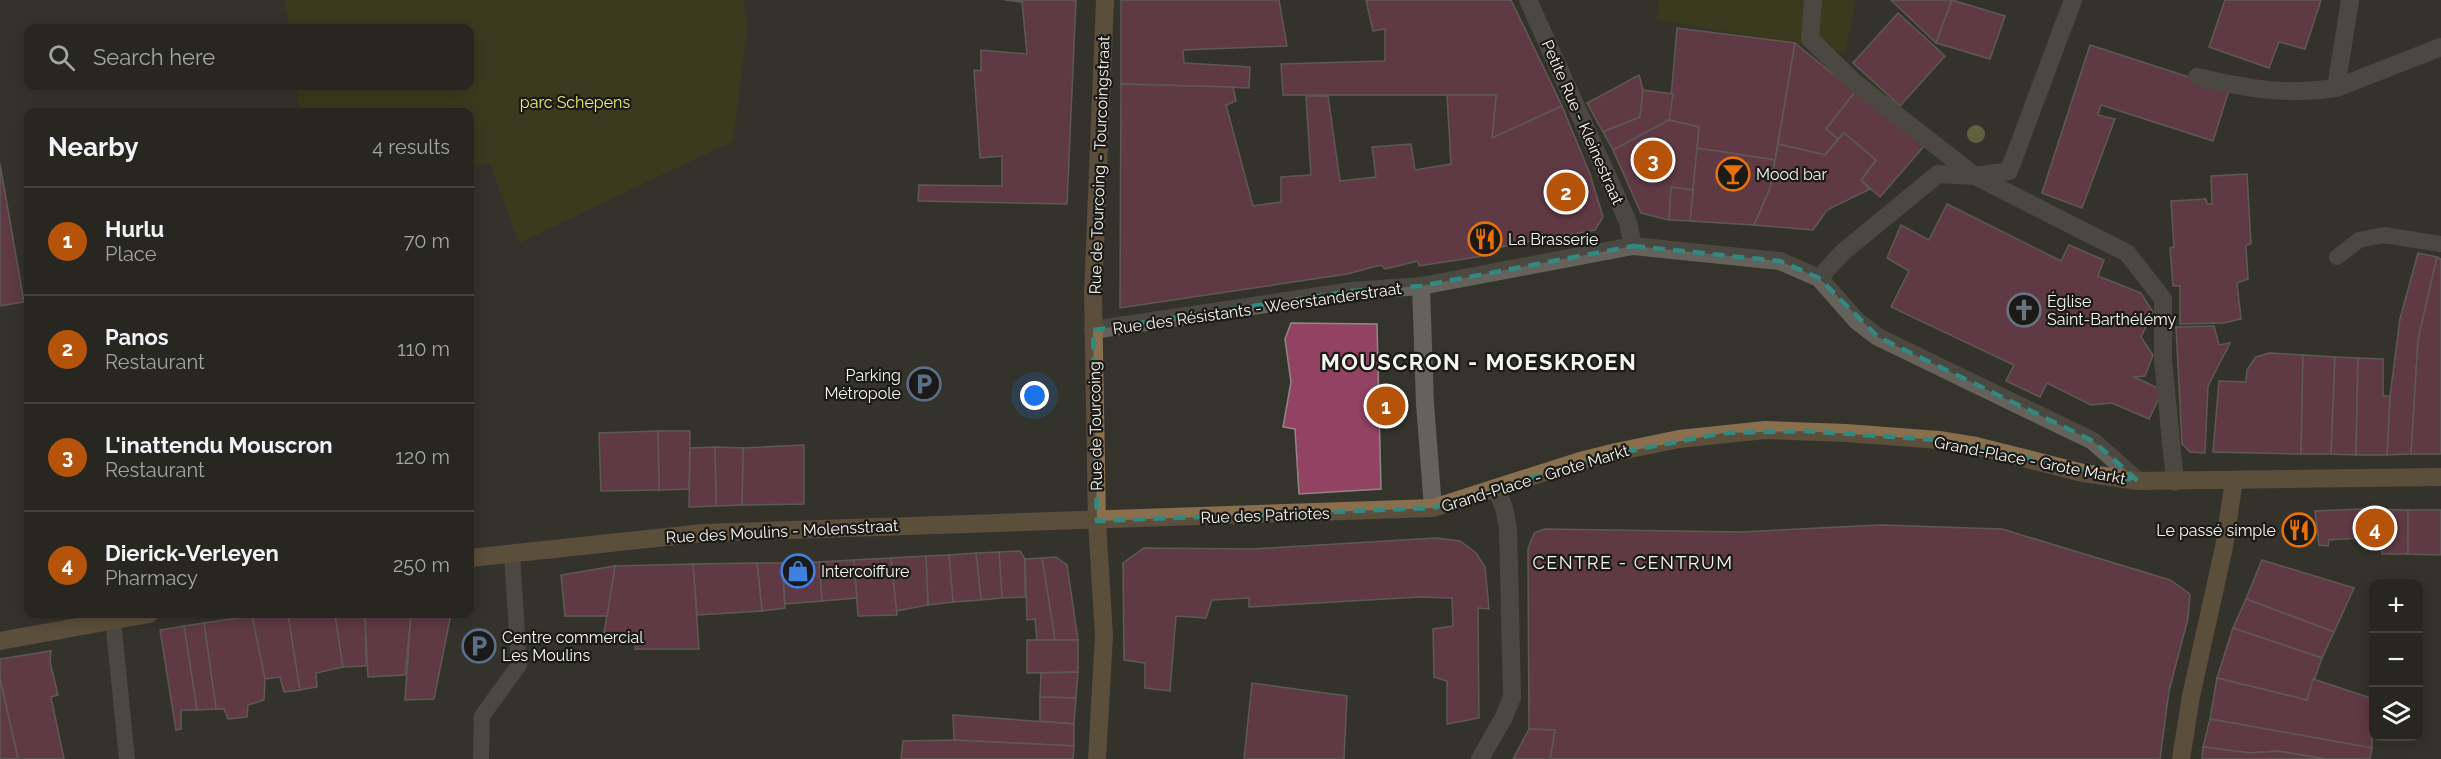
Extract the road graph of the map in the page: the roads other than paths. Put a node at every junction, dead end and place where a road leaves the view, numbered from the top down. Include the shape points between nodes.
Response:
1 (1105, 0) edge
2 (1528, 0) edge
3 (1813, 0) edge
4 (2073, 0) edge
5 (2350, 0) edge
6 (2441, 47) edge
7 (2197, 77) dead end
8 (2336, 88) junction
9 (1975, 176) junction
10 (2441, 244) edge
11 (1633, 246) junction
12 (2337, 257) dead end
13 (1819, 278) junction
14 (1421, 286) junction
15 (1093, 330) junction
16 (2441, 477) edge
17 (2234, 480) junction
18 (2138, 481) junction
19 (2175, 482) junction
20 (1496, 488) junction
21 (1433, 508) junction
22 (1097, 521) junction
23 (512, 553) junction
24 (474, 558) edge
25 (125, 618) edge
26 (113, 620) junction
27 (0, 641) edge
28 (1482, 756) edge
29 (127, 759) edge
30 (482, 759) edge
31 (1097, 759) edge
32 (2181, 759) edge

1 - 15 main road, Rue de Tourcoing - Tourcoingstraat
2 - 11 street, Petite Rue - Kleinestraat via 1628,222
3 - 9 street via 1810,39 1853,81
4 - 9 street via 2009,171
5 - 8 street
6 - 8 street
7 - 8 street via 2262,91 2304,93
9 - 13 street via 1938,174 1843,252
9 - 19 street via 2127,253 2163,299 2163,360
10 - 12 lane via 2384,234 2359,240
11 - 13 street, Grand-Place - Grote Markt via 1780,261
11 - 14 street, Grand-Place - Grote Markt
13 - 18 street, Grand-Place - Grote Markt via 1857,321 1878,337 2093,441
14 - 15 street, Rue des Résistants - Weerstanderstraat via 1352,291
14 - 21 street, Grand-Place - Grote Markt
15 - 22 main road, Rue de Tourcoing
16 - 17 main road, Grand-Place - Grote Markt
17 - 19 main road, Grand-Place - Grote Markt
17 - 32 main road
18 - 19 main road, Grand-Place - Grote Markt
18 - 20 main road, Grand-Place - Grote Markt via 2083,473 1939,440 1785,430 1723,433 1658,443 1580,461
20 - 21 main road, Grand-Place - Grote Markt
20 - 28 street via 1508,528 1512,697
21 - 22 main road, Rue des Patriotes
22 - 23 main road, Rue des Moulins - Molensstraat via 703,532
22 - 31 main road, Rue de Tourcoing via 1104,636
23 - 24 main road, Rue des Moulins - Molensstraat
23 - 30 lane via 519,665 482,716
25 - 26 main road
26 - 27 main road
26 - 29 lane

